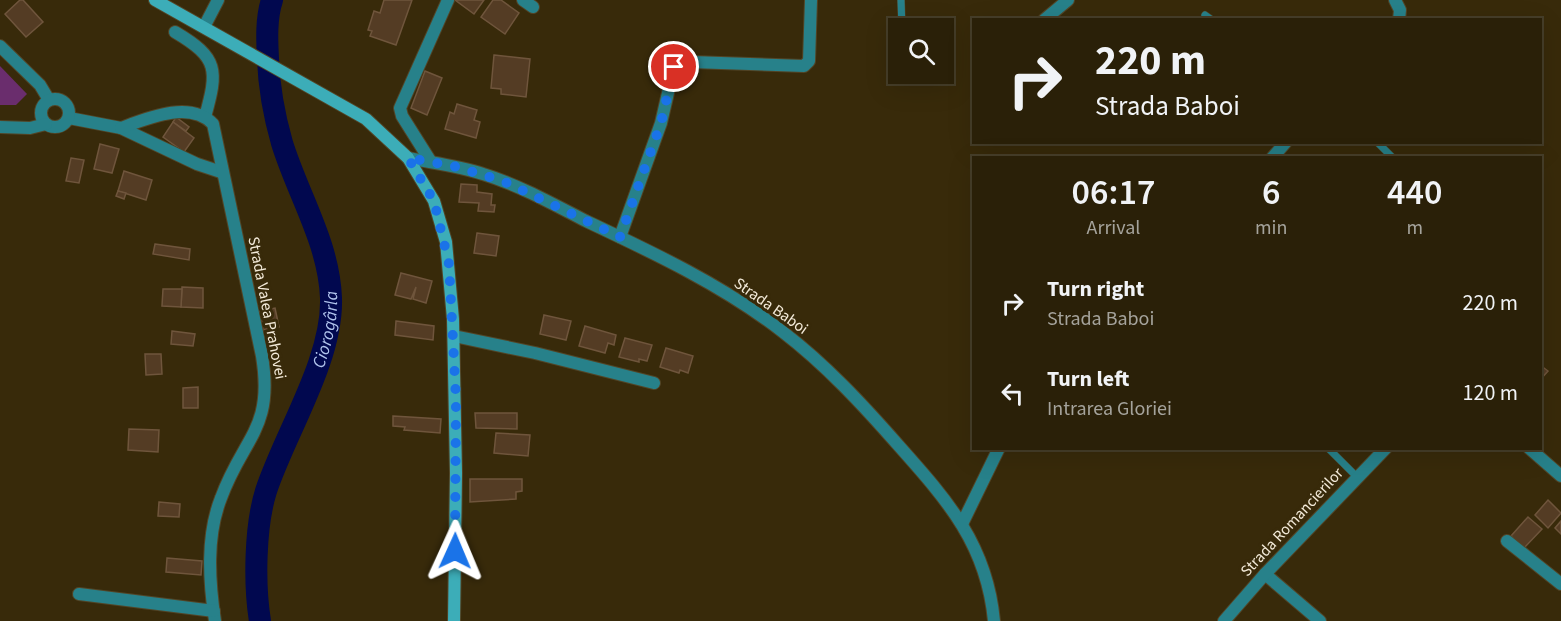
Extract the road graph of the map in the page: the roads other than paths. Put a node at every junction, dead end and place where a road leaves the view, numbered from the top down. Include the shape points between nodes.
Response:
1 (155, 0) edge
2 (218, 0) edge
3 (448, 0) edge
4 (811, 0) edge
5 (901, 0) edge
6 (1068, 0) edge
7 (1395, 0) edge
8 (902, 18) edge
9 (1046, 18) edge
10 (1399, 18) edge
11 (207, 29) junction
12 (175, 32) dead end
13 (0, 46) edge
14 (49, 100) junction
15 (205, 117) junction
16 (69, 118) junction
17 (46, 124) junction
18 (0, 127) edge
19 (122, 128) junction
20 (1379, 144) edge
21 (1391, 156) edge
22 (408, 158) junction
23 (431, 162) junction
24 (221, 172) junction
25 (620, 237) junction
26 (454, 336) junction
27 (654, 383) dead end
28 (998, 450) edge
29 (1330, 450) edge
30 (1384, 450) edge
31 (1531, 450) edge
32 (1561, 476) edge
33 (1357, 477) junction
34 (962, 524) junction
35 (1507, 541) dead end
36 (1264, 574) junction
37 (1561, 584) edge
38 (79, 594) dead end
39 (214, 616) edge
40 (453, 621) edge
41 (994, 621) edge
42 (1224, 621) edge
43 (1320, 621) edge

1 - 11 main road
2 - 11 street
3 - 23 street via 400,108
4 - 25 street via 809,61 804,66 692,62 674,67 661,123
5 - 8 lane
6 - 9 street
7 - 10 street
11 - 22 main road via 349,108 381,131
12 - 15 street via 198,46 209,57 214,70
13 - 14 street via 40,85
14 - 16 street via 64,102
14 - 17 street via 41,114
15 - 19 street via 183,112
15 - 24 street, Strada Valea Prahovei via 213,124
16 - 17 street via 62,126
16 - 19 street
17 - 18 street
19 - 24 street
20 - 21 lane
22 - 23 street, Strada Baboi
22 - 26 main road via 434,201 441,223 449,264
23 - 25 street, Strada Baboi via 503,181
24 - 39 street, Strada Valea Prahovei via 266,384 262,418 221,498 215,520 211,548
25 - 34 street, Strada Baboi via 726,293 814,357 876,419
26 - 27 street
26 - 40 main road
28 - 34 street
29 - 33 lane
30 - 33 street, Strada Romancierilor
31 - 32 street
33 - 36 street, Strada Romancierilor
34 - 41 street, Strada Baboi via 986,572
35 - 37 street
36 - 42 street, Strada Romancierilor
36 - 43 street
38 - 39 street

